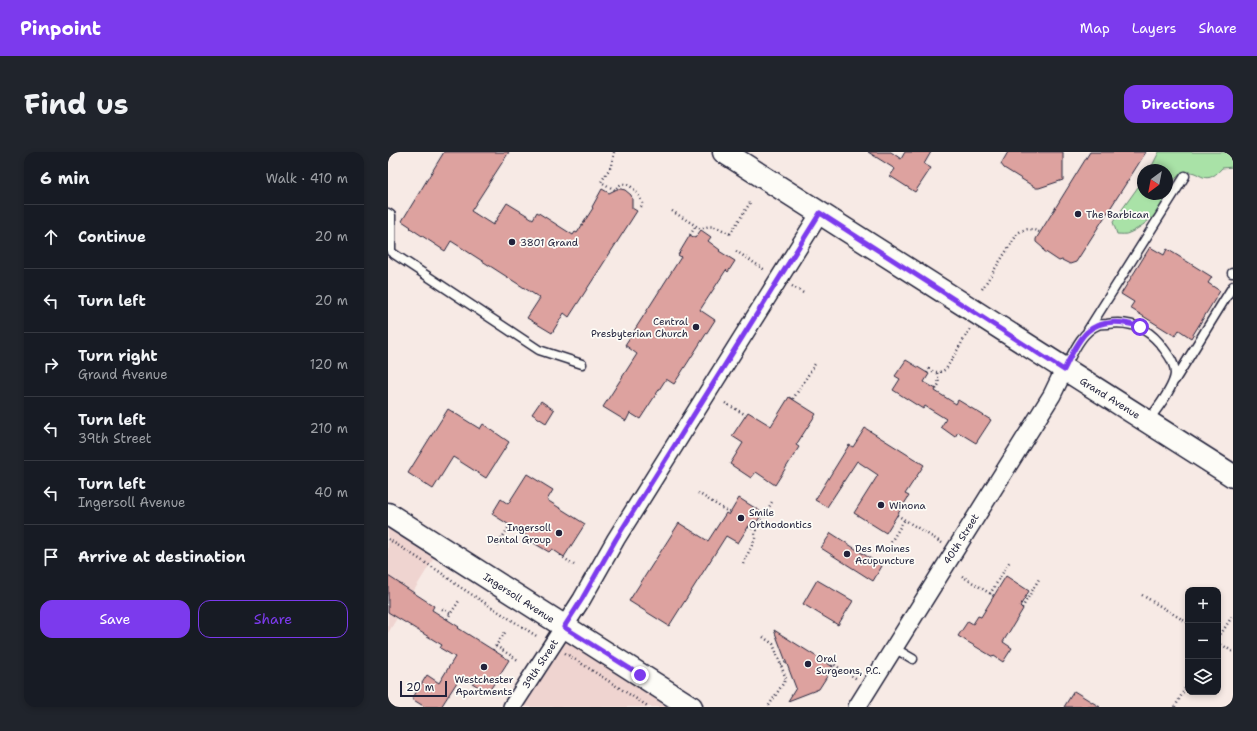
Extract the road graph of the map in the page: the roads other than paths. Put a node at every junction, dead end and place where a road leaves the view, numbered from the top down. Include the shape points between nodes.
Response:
1 (724, 152) edge
2 (1185, 176) dead end
3 (388, 213) edge
4 (820, 213) junction
5 (1233, 286) edge
6 (1086, 333) junction
7 (582, 364) dead end
8 (1064, 370) junction
9 (1171, 386) junction
10 (1147, 422) junction
11 (1233, 476) edge
12 (388, 514) edge
13 (564, 627) junction
14 (894, 648) junction
15 (913, 659) dead end
16 (512, 707) edge
17 (691, 707) edge
18 (857, 707) edge

1 - 4 main road, Grand Avenue
2 - 6 lane via 1179,194
3 - 7 lane via 391,215 391,252 539,350
4 - 8 main road, Grand Avenue
4 - 13 street, 39th Street via 616,539
5 - 9 lane
6 - 8 lane
6 - 9 lane via 1098,325 1115,322 1140,327 1157,340 1175,366
8 - 10 main road, Grand Avenue
8 - 14 street, 40th Street via 1052,395
9 - 10 lane
10 - 11 main road, Grand Avenue
12 - 13 main road, Ingersoll Avenue
13 - 16 street, 39th Street
13 - 17 main road, Ingersoll Avenue
14 - 15 lane
14 - 18 street, 40th Street

